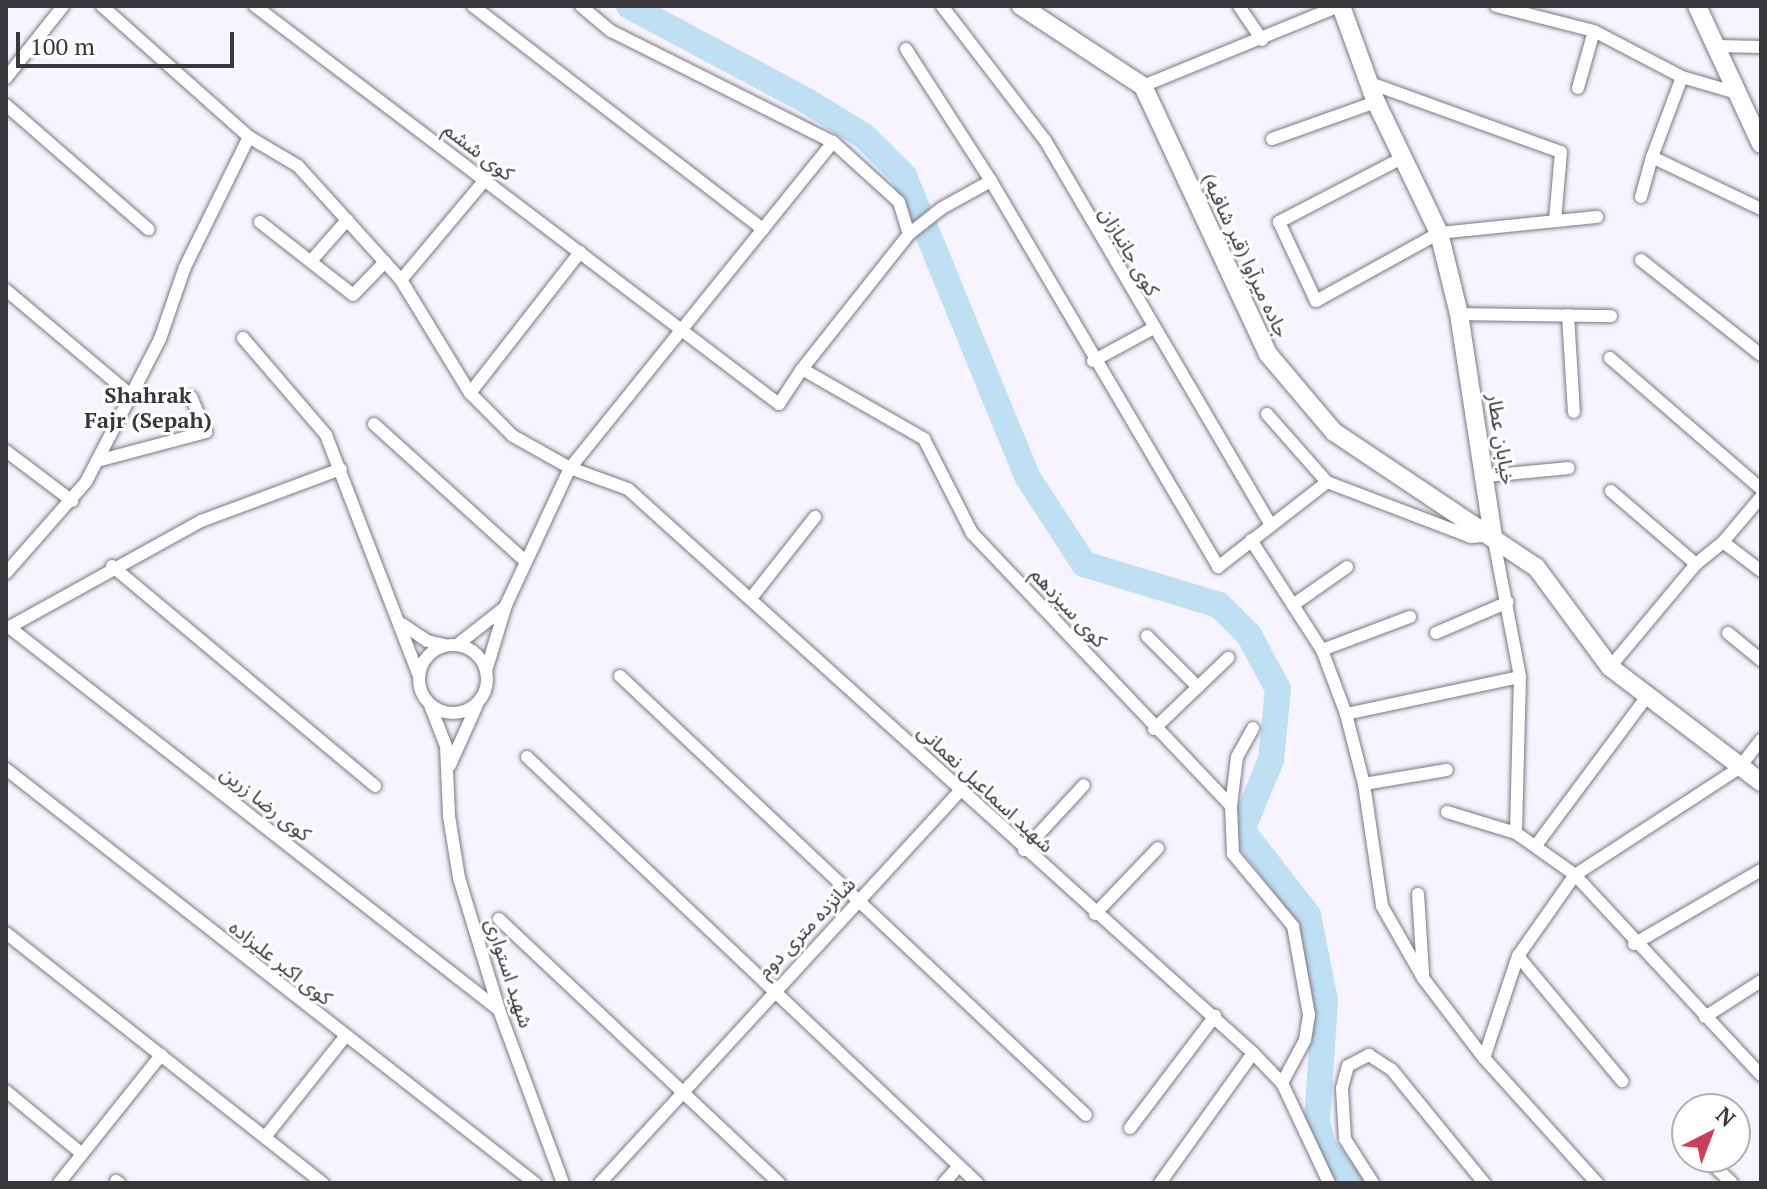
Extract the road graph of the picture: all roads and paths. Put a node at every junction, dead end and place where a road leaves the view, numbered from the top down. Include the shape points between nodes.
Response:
1 (63, 6) edge
2 (102, 6) edge
3 (255, 6) edge
4 (473, 6) edge
5 (581, 6) edge
6 (942, 6) edge
7 (1021, 6) edge
8 (1239, 6) edge
9 (1340, 6) edge
10 (1496, 6) edge
11 (1697, 6) edge
12 (1594, 31) junction
13 (1262, 40) junction
14 (1718, 46) junction
15 (1761, 47) edge
16 (906, 49) dead end
17 (1682, 77) junction
18 (6, 78) edge
19 (1370, 83) junction
20 (1143, 86) junction
21 (1578, 88) dead end
22 (1737, 93) junction
23 (1376, 102) junction
24 (6, 105) edge
25 (249, 137) junction
26 (1272, 139) dead end
27 (833, 142) junction
28 (1761, 144) edge
29 (1652, 157) junction
30 (1402, 158) junction
31 (484, 181) junction
32 (991, 181) junction
33 (1641, 197) dead end
34 (1761, 209) edge
35 (1597, 217) dead end
36 (347, 220) junction
37 (1555, 220) junction
38 (260, 222) dead end
39 (148, 229) dead end
40 (763, 229) junction
41 (1439, 233) junction
42 (909, 234) junction
43 (580, 252) junction
44 (1641, 260) dead end
45 (311, 261) junction
46 (385, 262) junction
47 (401, 280) junction
48 (6, 290) edge
49 (1459, 314) junction
50 (1568, 315) junction
51 (1611, 316) dead end
52 (679, 328) junction
53 (1152, 329) junction
54 (243, 338) dead end
55 (1761, 355) edge
56 (1610, 358) dead end
57 (1093, 361) junction
58 (802, 369) junction
59 (470, 393) junction
60 (132, 396) junction
61 (191, 397) dead end
62 (1574, 412) dead end
63 (1267, 414) dead end
64 (374, 424) dead end
65 (6, 451) edge
66 (97, 461) junction
67 (570, 468) junction
68 (1569, 468) dead end
69 (341, 469) junction
70 (1487, 476) junction
71 (1327, 482) junction
72 (1761, 489) edge
73 (1611, 491) dead end
74 (1761, 497) edge
75 (72, 501) junction
76 (815, 517) dead end
77 (1271, 525) junction
78 (1493, 535) junction
79 (1251, 540) junction
80 (1723, 542) junction
81 (525, 561) junction
82 (1696, 564) junction
83 (112, 566) junction
84 (1347, 567) dead end
85 (1761, 571) edge
86 (6, 573) edge
87 (752, 597) junction
88 (1508, 602) junction
89 (506, 605) junction
90 (1293, 605) junction
91 (1410, 617) dead end
92 (402, 624) junction
93 (8, 628) edge
94 (1436, 633) dead end
95 (1728, 633) dead end
96 (1147, 636) dead end
97 (452, 645) junction
98 (1322, 650) junction
99 (1228, 658) dead end
100 (1761, 660) edge
101 (1610, 667) junction
102 (486, 671) junction
103 (418, 674) junction
104 (620, 676) dead end
105 (1520, 677) junction
106 (1198, 687) junction
107 (1646, 698) junction
108 (479, 701) junction
109 (430, 705) junction
110 (1346, 714) junction
111 (1253, 728) dead end
112 (1154, 729) junction
113 (1761, 740) edge
114 (527, 757) dead end
115 (449, 768) junction
116 (1739, 768) junction
117 (6, 769) edge
118 (1447, 770) dead end
119 (1761, 782) edge
120 (1364, 784) junction
121 (1084, 785) dead end
122 (375, 786) dead end
123 (959, 792) junction
124 (1231, 806) junction
125 (1447, 812) dead end
126 (1516, 833) junction
127 (1537, 844) junction
128 (1158, 848) dead end
129 (1024, 850) junction
130 (1761, 870) edge
131 (1575, 875) junction
132 (1418, 894) dead end
133 (861, 900) junction
134 (1095, 914) junction
135 (499, 919) dead end
136 (6, 933) edge
137 (1634, 944) junction
138 (1518, 956) junction
139 (1423, 978) junction
140 (1761, 981) edge
141 (772, 991) junction
142 (499, 1010) junction
143 (1215, 1016) junction
144 (1705, 1017) junction
145 (344, 1038) junction
146 (1253, 1053) junction
147 (161, 1055) junction
148 (1484, 1058) junction
149 (1761, 1075) edge
150 (1622, 1081) dead end
151 (1282, 1083) junction
152 (681, 1089) junction
153 (6, 1091) edge
154 (1086, 1115) dead end
155 (1130, 1128) dead end
156 (265, 1137) junction
157 (81, 1153) junction
158 (958, 1167) junction
159 (59, 1183) edge
160 (323, 1183) edge
161 (535, 1183) edge
162 (563, 1183) edge
163 (600, 1183) edge
164 (779, 1183) edge
165 (944, 1183) edge
166 (977, 1183) edge
167 (1160, 1183) edge
168 (1329, 1183) edge
169 (1373, 1183) edge
170 (1484, 1183) edge
171 (1597, 1183) edge

1 - 18 street
2 - 25 street, شهید اسماعیل نعمانی
3 - 31 street, کوی ششم
4 - 40 street
5 - 27 street via 611,31
6 - 53 street, کوی جانبازان via 1045,140
7 - 20 main road
8 - 13 street
9 - 13 street
9 - 19 main road, خیابان عطار
10 - 12 street
11 - 14 main road
12 - 17 street
12 - 21 street
13 - 20 street
14 - 15 street
14 - 22 main road
16 - 32 street
17 - 22 street
17 - 29 street
19 - 23 main road, خیابان عطار
19 - 37 street via 1561,152
20 - 78 main road, جاده میرآوا (قبر شافیه) via 1268,354 1334,432
22 - 28 main road
23 - 26 street
23 - 30 main road, خیابان عطار
24 - 39 street
25 - 36 street, شهید اسماعیل نعمانی via 298,166
25 - 60 street via 185,267 160,339
27 - 40 street
27 - 42 street via 899,202
29 - 33 street
29 - 34 street
30 - 41 main road, خیابان عطار
30 - 41 street via 1279,222 1316,301
31 - 43 street, کوی ششم
31 - 47 street
32 - 42 street
32 - 57 street
35 - 37 street
36 - 45 street
36 - 46 street, شهید اسماعیل نعمانی
37 - 41 street
38 - 45 street
40 - 52 street
41 - 49 main road, خیابان عطار
42 - 58 street
43 - 52 street, کوی ششم
43 - 59 street
44 - 55 street
45 - 46 street via 353,295
46 - 47 street, شهید اسماعیل نعمانی
47 - 59 street, شهید اسماعیل نعمانی
48 - 60 street
49 - 50 street
49 - 70 main road, خیابان عطار
50 - 51 street
50 - 62 street
52 - 58 street via 779,404
52 - 67 street
53 - 57 street
53 - 77 street, کوی جانبازان
54 - 69 street via 326,435
56 - 72 street
57 - 79 street via 1218,567
58 - 112 street, کوی سیزدهم via 924,439 972,533
59 - 67 street, شهید اسماعیل نعمانی via 513,436
60 - 66 street
61 - 66 street via 206,432
63 - 71 street
64 - 81 street
65 - 75 street
66 - 75 street
67 - 81 street
67 - 87 street, شهید اسماعیل نعمانی via 628,489
68 - 70 street
69 - 83 street via 201,521
69 - 92 street
70 - 78 main road, خیابان عطار
71 - 77 street
71 - 78 street via 1471,537
73 - 82 street
74 - 80 street
75 - 86 street
76 - 87 street
77 - 79 street
78 - 88 street
78 - 101 main road via 1536,567
79 - 90 street
80 - 82 street
80 - 85 street
81 - 89 street
82 - 101 street
83 - 93 street
83 - 122 street
84 - 90 street
87 - 123 street, شهید اسماعیل نعمانی
88 - 94 street
88 - 105 street
89 - 97 street
89 - 102 street
90 - 98 street
91 - 98 street
92 - 97 street via 427,641
92 - 103 street
93 - 142 street, کوی رضا زرین
95 - 100 street
96 - 106 street
97 - 102 street via 476,653
97 - 103 street via 428,654
98 - 110 street
99 - 106 street
101 - 107 main road
102 - 108 street
103 - 109 street
104 - 133 street
105 - 110 street
105 - 126 street
106 - 112 street
107 - 116 main road
107 - 127 street
108 - 109 street via 451,713
108 - 115 street, شهید استواری
109 - 115 street, شهید استواری via 441,726
110 - 120 street
111 - 124 street via 1237,757
112 - 124 street, کوی سیزدهم
113 - 116 street
114 - 141 street
115 - 142 street, شهید استواری via 449,816 459,878
116 - 119 main road
116 - 131 street
117 - 145 street, کوی اکبر علیزاده
118 - 120 street
120 - 139 street via 1382,906
121 - 129 street
123 - 129 street, شهید اسماعیل نعمانی
123 - 133 street, شانزده متری دوم
124 - 151 street via 1233,854 1293,926 1309,1015 1305,1040
125 - 126 street
126 - 127 street
127 - 131 street
128 - 134 street
129 - 134 street, شهید اسماعیل نعمانی
130 - 137 street
131 - 137 street
131 - 138 street
132 - 139 street
133 - 141 street, شانزده متری دوم
133 - 154 street
134 - 143 street, شهید اسماعیل نعمانی
135 - 152 street
136 - 147 street
137 - 144 street
138 - 148 street
138 - 150 street
139 - 148 street
140 - 144 street
141 - 152 street, شانزده متری دوم
141 - 158 street
142 - 162 street, شهید استواری
143 - 146 street, شهید اسماعیل نعمانی
143 - 155 street
144 - 149 street
145 - 156 street
145 - 161 street, کوی اکبر علیزاده
146 - 151 street, شهید اسماعیل نعمانی
146 - 167 street
147 - 156 street
147 - 157 street
148 - 171 street
151 - 168 street, شهید اسماعیل نعمانی
152 - 163 street, شانزده متری دوم
152 - 164 street
153 - 157 street
156 - 160 street
157 - 159 street
158 - 165 street
158 - 166 street
169 - 170 street via 1345,1139 1342,1088 1348,1066 1369,1055 1392,1070

